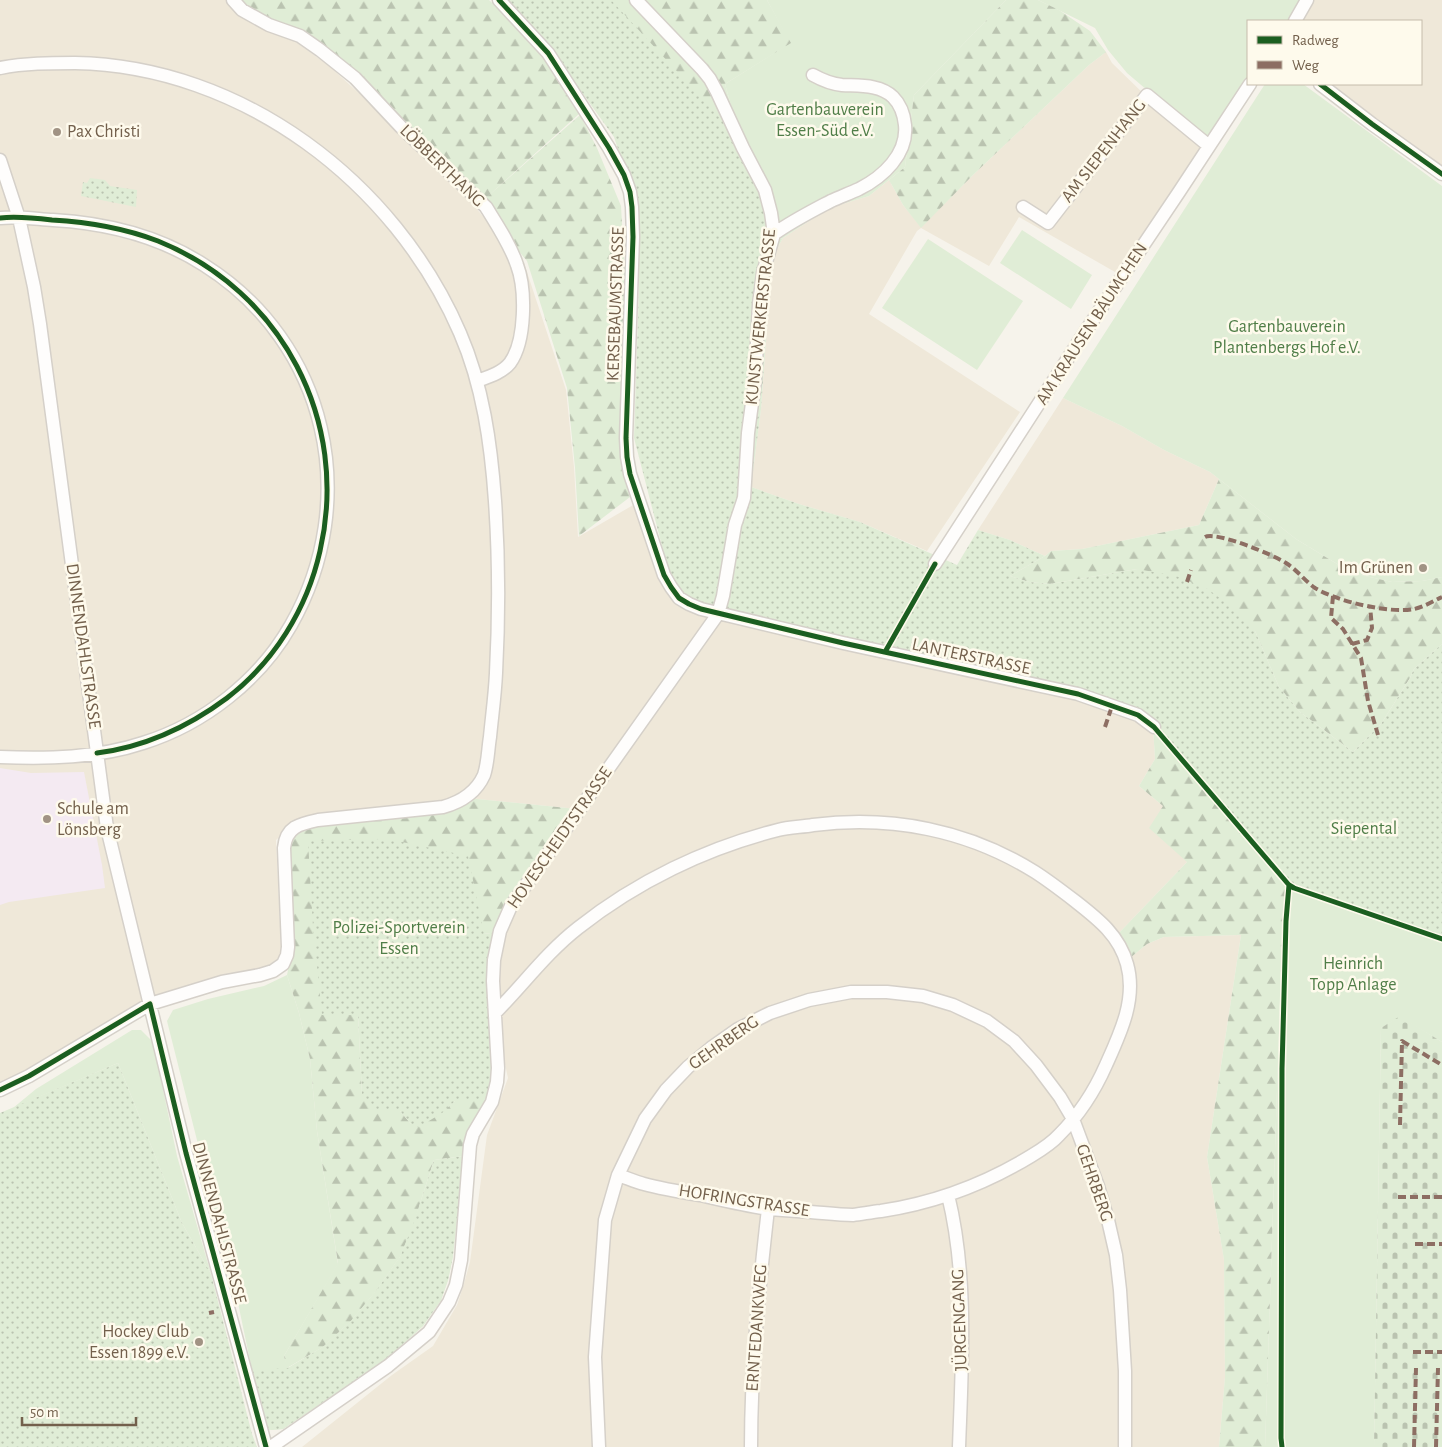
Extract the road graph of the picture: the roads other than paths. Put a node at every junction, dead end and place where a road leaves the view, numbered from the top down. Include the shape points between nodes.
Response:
1 (498, 0) edge
2 (636, 0) edge
3 (1307, 0) edge
4 (238, 1) edge
5 (1296, 20) edge
6 (0, 68) edge
7 (814, 75) dead end
8 (1249, 85) edge
9 (1321, 85) edge
10 (1209, 146) junction
11 (0, 160) edge
12 (1442, 174) edge
13 (1023, 207) dead end
14 (0, 218) edge
15 (19, 218) junction
16 (774, 234) junction
17 (477, 381) junction
18 (935, 564) dead end
19 (718, 614) junction
20 (1154, 727) dead end
21 (97, 753) junction
22 (0, 757) edge
23 (150, 1004) junction
24 (495, 1013) junction
25 (0, 1090) edge
26 (1072, 1119) junction
27 (618, 1175) junction
28 (948, 1195) junction
29 (768, 1209) junction
30 (266, 1447) edge
31 (271, 1447) edge
32 (599, 1447) edge
33 (751, 1447) edge
34 (959, 1447) edge
35 (1124, 1447) edge

1 - 19 street, KERSEBAUMSTRASSE via 548,53 624,175 630,192 633,237 626,438 630,474 671,587 679,598 689,604
2 - 16 street, KUNSTWERKERSTRASSE via 710,79 765,190
3 - 5 street
4 - 17 street, LÖBBERTHANG via 242,10 269,25 300,36 355,78 401,127 486,207 518,265 523,317 517,350 509,364
6 - 17 street via 48,63 112,65 141,70 216,93 270,119 337,166 388,219 432,279 460,334
7 - 16 street via 840,85 861,85 893,96 905,118 904,143 898,156 877,178
8 - 10 street, AM KRAUSEN BÄUMCHEN
9 - 12 street
10 - 13 street, AM SIEPENHANG via 1147,95 1048,223
10 - 18 street, AM KRAUSEN BÄUMCHEN
11 - 15 street, DINNENDAHLSTRASSE
14 - 15 street
15 - 21 street, DINNENDAHLSTRASSE via 40,324
15 - 21 street via 101,225 134,233 182,252 222,278 256,308 288,350 311,397 324,446 328,499 319,556 305,598 270,656 236,691 192,722 144,743
16 - 19 street, KUNSTWERKERSTRASSE via 759,304 744,498 735,525
17 - 23 street via 490,448 498,540 495,694 484,774 470,794 455,804 318,820 293,828 284,848 288,948 283,964 260,975 222,982
19 - 20 street, LANTERSTRASSE via 1078,694 1138,715
19 - 24 street, HOVESCHEIDTSTRASSE via 511,906 500,932 494,960
21 - 22 street
21 - 23 street, DINNENDAHLSTRASSE via 114,862
23 - 25 street
23 - 30 street, DINNENDAHLSTRASSE via 186,1153
24 - 26 street, HOFRINGSTRASSE via 543,959 605,907 638,886 722,847 780,829 835,822 885,822 929,829 970,840 1017,861 1100,921 1122,948 1131,981 1125,1018 1102,1073
24 - 31 street, HOVESCHEIDTSTRASSE via 497,1082 492,1102 470,1145 461,1260 449,1302 429,1332 388,1366
26 - 27 street, GEHRBERG via 1036,1064 1014,1041 987,1021 953,1005 923,996 851,992 808,1000 770,1013 738,1029 711,1048 688,1067 655,1105
26 - 28 street, HOFRINGSTRASSE via 1058,1137 1013,1167
26 - 35 street, GEHRBERG via 1098,1186 1116,1255 1125,1371
27 - 29 street, HOFRINGSTRASSE via 645,1185
27 - 32 street, GEHRBERG via 605,1220 595,1357
28 - 29 street, HOFRINGSTRASSE via 910,1206 851,1215
28 - 34 street, JÜRGENGANG via 961,1292
29 - 33 street, ERNTEDANKWEG via 754,1351

